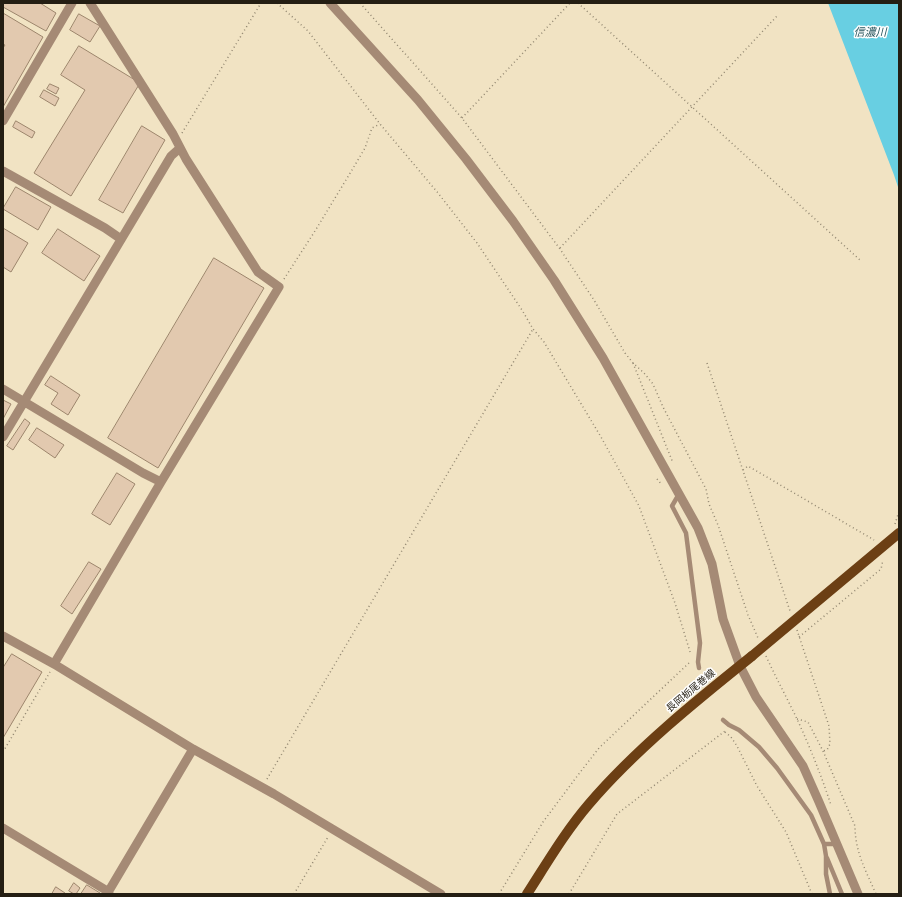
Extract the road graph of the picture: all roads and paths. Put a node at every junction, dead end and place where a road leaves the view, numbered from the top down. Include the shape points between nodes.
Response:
1 (72, 3) edge
2 (90, 3) edge
3 (261, 3) edge
4 (277, 3) edge
5 (330, 3) edge
6 (570, 3) edge
7 (578, 3) edge
8 (778, 16) dead end
9 (693, 107) junction
10 (462, 118) dead end
11 (3, 121) edge
12 (380, 124) junction
13 (184, 130) dead end
14 (180, 148) junction
15 (3, 171) edge
16 (121, 239) junction
17 (560, 249) dead end
18 (860, 260) dead end
19 (279, 287) junction
20 (533, 329) junction
21 (633, 363) dead end
22 (707, 363) dead end
23 (3, 389) edge
24 (24, 402) junction
25 (3, 437) edge
26 (675, 467) dead end
27 (743, 470) junction
28 (161, 482) junction
29 (679, 494) junction
30 (899, 533) edge
31 (874, 541) dead end
32 (790, 609) dead end
33 (3, 636) edge
34 (800, 641) dead end
35 (54, 664) junction
36 (740, 666) junction
37 (699, 668) dead end
38 (797, 719) dead end
39 (723, 720) dead end
40 (193, 749) junction
41 (823, 751) junction
42 (3, 752) edge
43 (262, 787) junction
44 (3, 828) edge
45 (332, 830) junction
46 (824, 844) junction
47 (837, 844) junction
48 (826, 856) junction
49 (108, 893) edge
50 (294, 894) edge
51 (441, 894) edge
52 (499, 894) edge
53 (527, 894) edge
54 (569, 894) edge
55 (812, 894) edge
56 (830, 894) edge
57 (842, 894) edge
58 (858, 894) edge
59 (876, 894) edge

1 - 11 street
2 - 14 street
3 - 13 path
4 - 12 path via 308,31
5 - 29 street via 418,100 513,221 603,358
6 - 10 path
7 - 9 path
8 - 9 path
9 - 17 path
9 - 18 path
12 - 19 path via 372,128 365,148
12 - 20 path via 477,243
14 - 16 street via 171,156
14 - 19 street via 258,272
15 - 16 street
16 - 24 street
19 - 28 street
20 - 43 path
20 - 52 path via 544,342 602,437 639,506 675,603 692,660 599,748 543,822
21 - 26 path
22 - 27 path
23 - 24 street
24 - 25 street
24 - 28 street
27 - 31 path via 748,466
27 - 32 path
28 - 35 street
29 - 36 street via 698,528 712,564 723,619
29 - 37 lane via 672,506 686,533 700,643
30 - 36 main road, 長岡栃尾巻線, bridge
33 - 35 street
34 - 41 path via 829,726 830,744 827,750
35 - 40 street
35 - 42 path
36 - 47 street via 756,697 803,766
36 - 53 main road, 長岡栃尾巻線 via 669,726 608,783 564,836
38 - 41 path via 808,722
39 - 46 lane via 759,747 777,768 812,815
40 - 43 street
40 - 49 street
41 - 59 path via 855,826 858,852
43 - 45 street
44 - 49 street
45 - 50 path
45 - 51 street
46 - 47 lane
46 - 48 lane
47 - 58 street
48 - 56 lane
48 - 57 lane
54 - 55 path via 617,814 725,732 737,746 757,786 786,832

